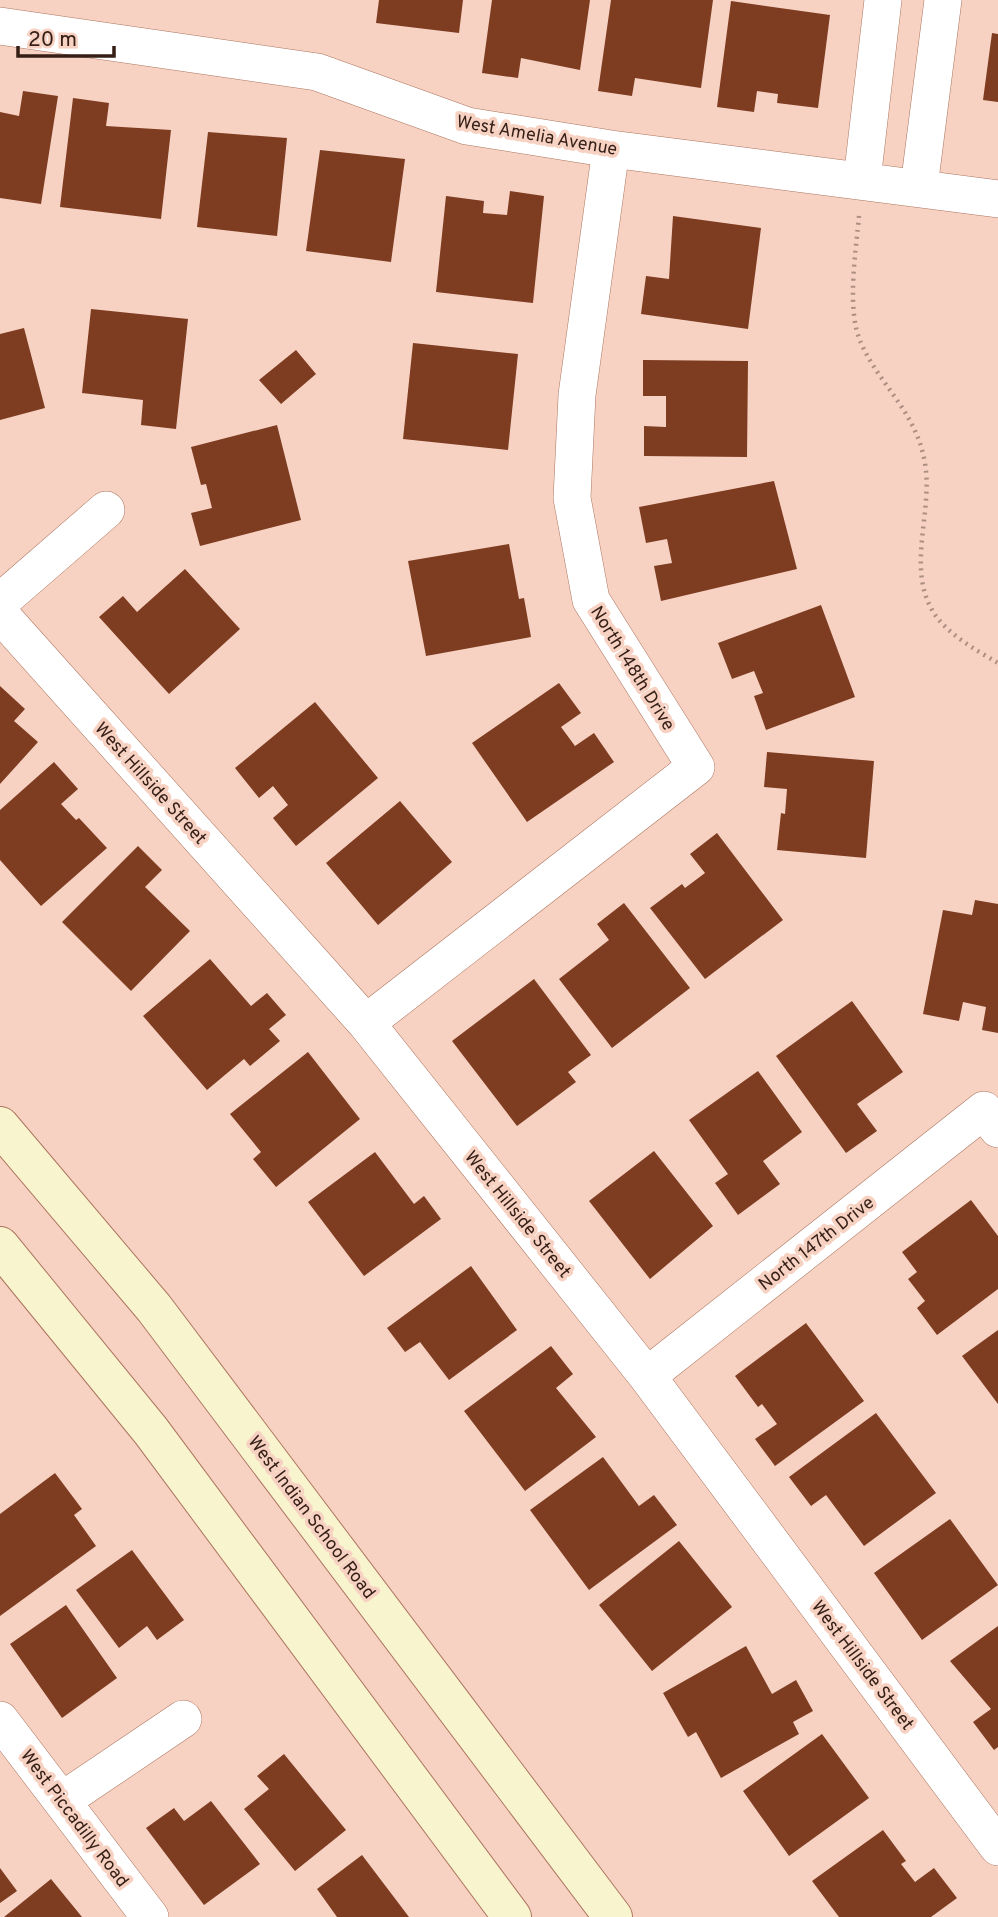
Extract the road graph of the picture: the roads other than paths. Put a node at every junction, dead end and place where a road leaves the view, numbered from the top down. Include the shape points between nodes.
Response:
1 (883, 0) edge
2 (943, 0) edge
3 (0, 26) edge
4 (611, 149) junction
5 (862, 180) junction
6 (919, 187) junction
7 (998, 199) edge
8 (106, 510) dead end
9 (0, 602) edge
10 (0, 614) edge
11 (366, 1023) junction
12 (991, 1119) edge
13 (0, 1126) edge
14 (0, 1246) edge
15 (648, 1376) junction
16 (183, 1719) dead end
17 (0, 1720) edge
18 (63, 1800) junction
19 (998, 1847) edge
20 (150, 1917) edge
21 (512, 1917) edge
22 (613, 1917) edge

1 - 5 street
2 - 6 street
3 - 4 street, West Amelia Avenue via 317,72 467,126
4 - 5 street, West Amelia Avenue
4 - 11 street, North 148th Drive via 577,395 572,498 590,600 696,767
5 - 6 street, West Amelia Avenue
6 - 7 street, West Amelia Avenue
8 - 9 street
10 - 11 street, West Hillside Street
11 - 15 street, West Hillside Street
12 - 15 street, North 147th Drive
13 - 22 main road, West Indian School Road via 154,1308
14 - 21 main road via 151,1431
15 - 19 street, West Hillside Street
16 - 18 street
17 - 18 street, West Piccadilly Road
18 - 20 street, West Piccadilly Road

